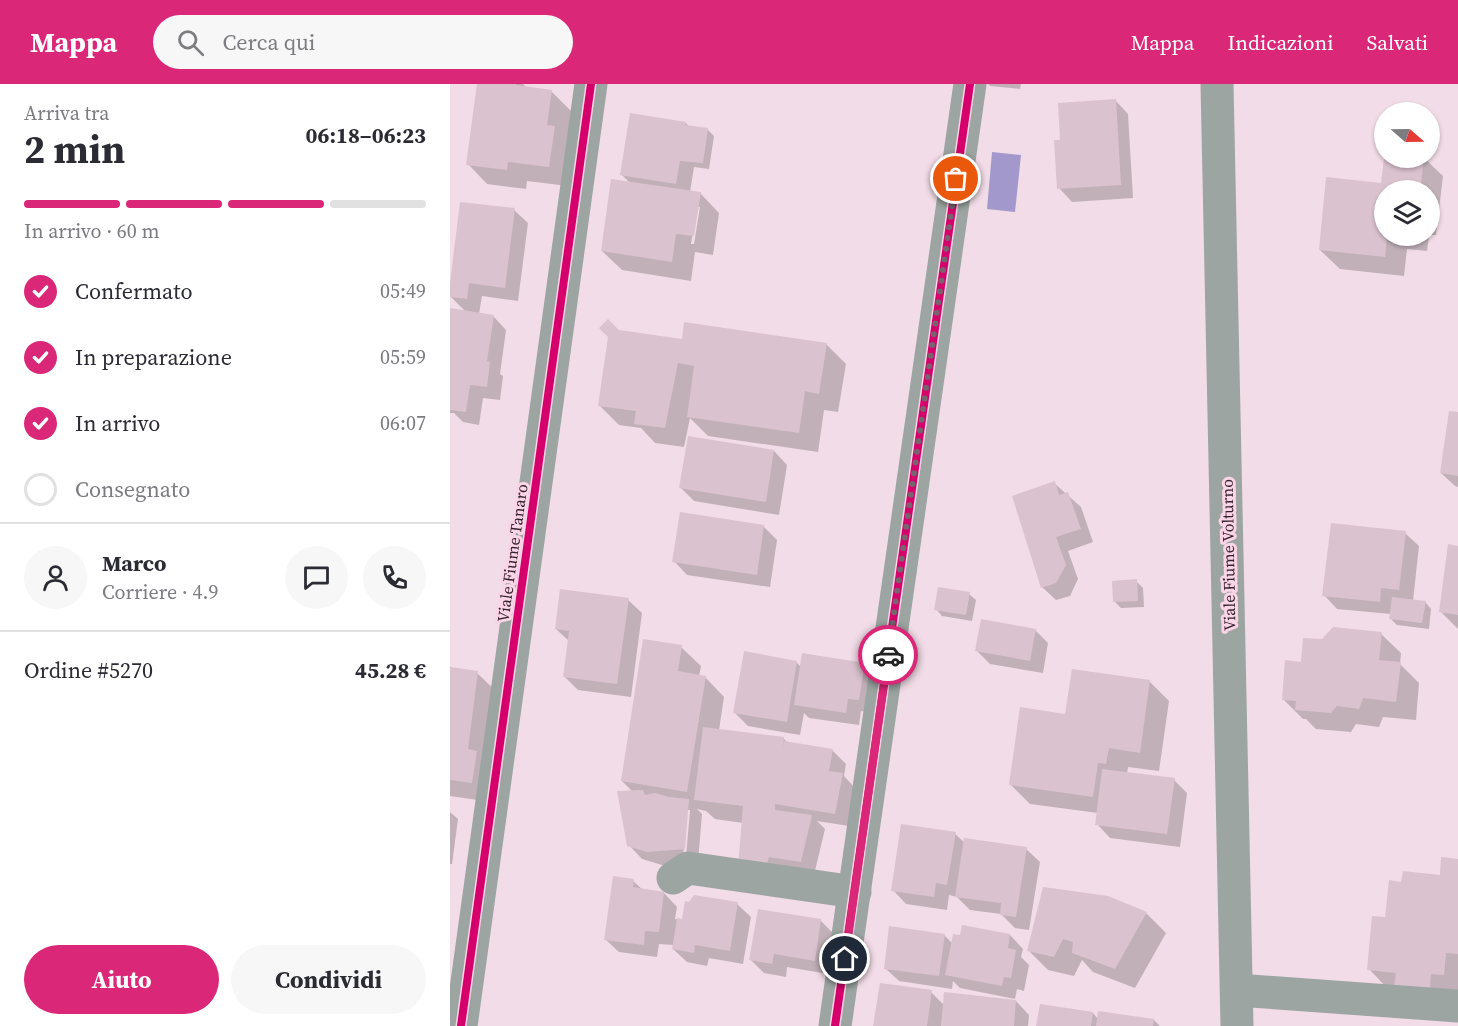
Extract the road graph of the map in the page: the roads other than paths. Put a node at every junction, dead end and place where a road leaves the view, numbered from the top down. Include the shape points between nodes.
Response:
1 (591, 84) edge
2 (970, 84) edge
3 (1217, 84) edge
4 (673, 878) dead end
5 (855, 892) junction
6 (1237, 990) junction
7 (1458, 1006) edge
8 (461, 1026) edge
9 (835, 1026) edge
10 (1237, 1026) edge

1 - 8 street, Viale Fiume Tanaro
2 - 5 street
3 - 6 street, Viale Fiume Volturno
4 - 5 street via 688,868
5 - 9 street
6 - 7 street
6 - 10 street, Viale Fiume Volturno

